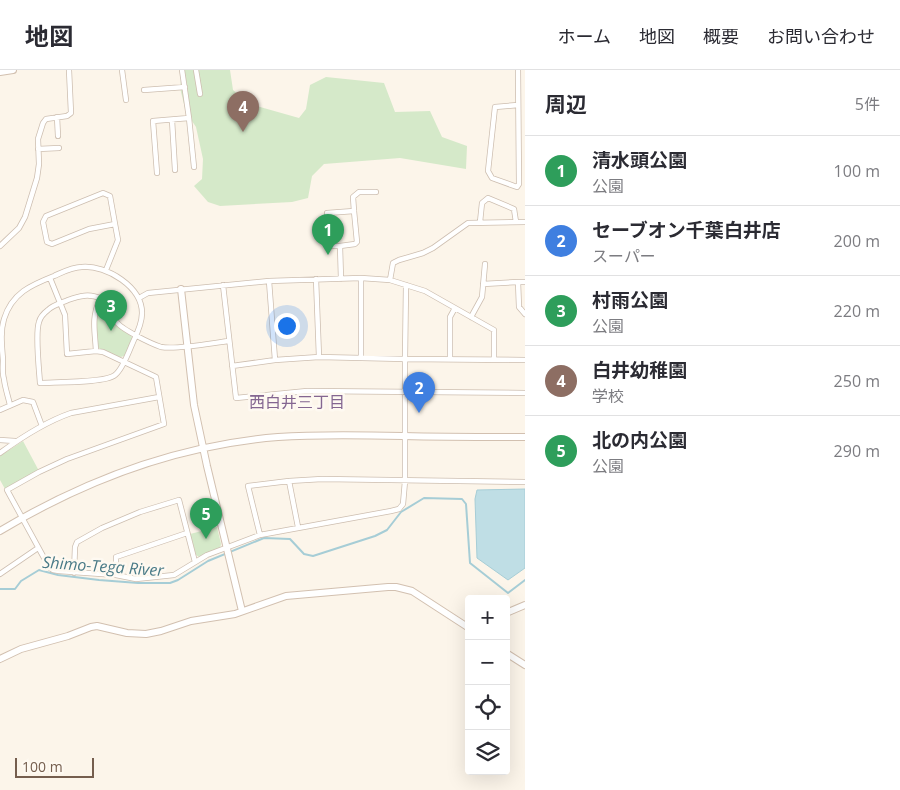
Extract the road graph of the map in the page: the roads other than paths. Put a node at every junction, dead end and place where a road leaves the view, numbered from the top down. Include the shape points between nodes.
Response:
1 (13, 70) edge
2 (69, 70) edge
3 (122, 70) edge
4 (182, 70) edge
5 (196, 70) edge
6 (518, 70) edge
7 (0, 72) edge
8 (184, 87) junction
9 (144, 90) dead end
10 (200, 94) dead end
11 (126, 100) dead end
12 (518, 106) junction
13 (57, 117) junction
14 (189, 118) junction
15 (172, 120) junction
16 (58, 136) dead end
17 (58, 148) dead end
18 (38, 149) junction
19 (194, 167) dead end
20 (175, 170) dead end
21 (157, 173) dead end
22 (376, 192) dead end
23 (354, 211) junction
24 (480, 222) junction
25 (516, 222) junction
26 (525, 222) edge
27 (114, 224) junction
28 (0, 246) edge
29 (340, 246) junction
30 (485, 264) dead end
31 (106, 270) junction
32 (50, 278) junction
33 (361, 278) junction
34 (316, 279) junction
35 (341, 279) junction
36 (390, 280) junction
37 (269, 281) junction
38 (518, 282) junction
39 (525, 282) edge
40 (483, 284) junction
41 (406, 285) junction
42 (223, 286) junction
43 (181, 289) junction
44 (138, 298) junction
45 (100, 299) junction
46 (61, 303) junction
47 (455, 308) junction
48 (525, 314) edge
49 (471, 317) junction
50 (136, 335) junction
51 (1, 341) edge
52 (229, 341) junction
53 (187, 346) junction
54 (96, 351) junction
55 (318, 357) junction
56 (361, 358) junction
57 (405, 359) junction
58 (450, 359) junction
59 (275, 360) junction
60 (494, 360) junction
61 (525, 360) edge
62 (124, 362) junction
63 (2, 366) edge
64 (232, 366) junction
65 (405, 391) junction
66 (525, 393) edge
67 (159, 397) junction
68 (10, 405) junction
69 (0, 410) edge
70 (42, 426) junction
71 (405, 436) junction
72 (525, 437) edge
73 (0, 440) edge
74 (16, 441) junction
75 (203, 448) junction
76 (0, 453) edge
77 (290, 481) junction
78 (405, 481) junction
79 (525, 482) edge
80 (22, 518) junction
81 (298, 527) junction
82 (0, 531) edge
83 (188, 533) junction
84 (260, 535) junction
85 (38, 548) junction
86 (228, 550) junction
87 (195, 562) junction
88 (74, 573) junction
89 (0, 574) edge
90 (116, 575) junction
91 (525, 605) edge
92 (242, 611) junction
93 (510, 611) edge
94 (465, 625) edge
95 (510, 656) edge
96 (0, 659) edge
97 (525, 665) edge

1 - 7 street
2 - 13 street via 71,113
3 - 11 street
4 - 8 street
5 - 10 street
6 - 12 street
8 - 9 street
8 - 14 street
12 - 12 street via 519,184 516,187 492,178 488,171 495,107
13 - 16 street
13 - 18 street via 43,123
14 - 15 street
14 - 19 street
15 - 20 street
15 - 21 street via 153,122
17 - 18 street
18 - 28 street via 37,178 25,217 19,228
22 - 23 street via 359,192 353,197
23 - 29 street via 357,242
23 - 29 street via 327,213 329,246
24 - 25 street
24 - 25 street via 482,203 488,198 514,209
24 - 36 street via 468,223 423,254 392,263
25 - 26 street
27 - 27 street via 89,229 52,244 47,242 43,222 46,216 103,193 110,196
27 - 31 street via 118,240
29 - 35 street
30 - 40 street
31 - 32 street via 82,267
31 - 44 street via 119,278
32 - 46 street
32 - 51 street via 30,286 17,296 4,318
33 - 35 street
33 - 36 street
33 - 56 street
34 - 35 street
34 - 37 street
34 - 55 street
36 - 41 street
37 - 42 street
37 - 59 street
38 - 39 street
38 - 40 street
38 - 48 street via 519,307
40 - 49 street via 482,297
41 - 47 street via 425,291
41 - 57 street
42 - 43 street
42 - 52 street
43 - 44 street via 148,293
43 - 53 street
44 - 50 street via 142,314
45 - 46 street via 84,295
45 - 50 street via 107,304 122,328
45 - 54 street via 94,316
46 - 54 street via 65,315 67,354
46 - 62 street via 48,309 38,323 40,383 104,380 115,375
47 - 49 street
47 - 58 street via 450,318
49 - 60 street via 494,330
50 - 53 street via 162,347
50 - 62 street
51 - 63 street
52 - 53 street
52 - 64 street
53 - 75 street
54 - 62 street
55 - 56 street
55 - 59 street
56 - 57 street
57 - 58 street
57 - 65 street
58 - 60 street
59 - 64 street
60 - 61 street
62 - 67 street via 156,377
63 - 68 street
64 - 65 street via 236,398 308,391
65 - 66 street
65 - 71 street
67 - 70 street via 71,413
67 - 80 street via 164,424 67,459 7,490
68 - 69 street
68 - 70 street via 23,400 33,402
70 - 74 street
71 - 72 street
71 - 75 street via 341,434 278,437
71 - 78 street
73 - 74 street
74 - 76 street
75 - 80 street via 111,475
75 - 86 street
77 - 78 street
77 - 81 street
77 - 84 street via 248,486
78 - 79 street
78 - 81 street via 403,504 399,509
80 - 82 street
80 - 85 street
81 - 84 street
83 - 87 street
83 - 88 street via 179,500 140,512 77,542
83 - 90 street via 116,557
84 - 86 street
85 - 88 street via 53,570
85 - 89 street
86 - 87 street
86 - 92 street
87 - 90 street via 174,575 136,578
88 - 90 street
91 - 93 street
92 - 94 street via 286,596 396,587 412,591
92 - 96 street via 146,634 91,627
95 - 97 street

